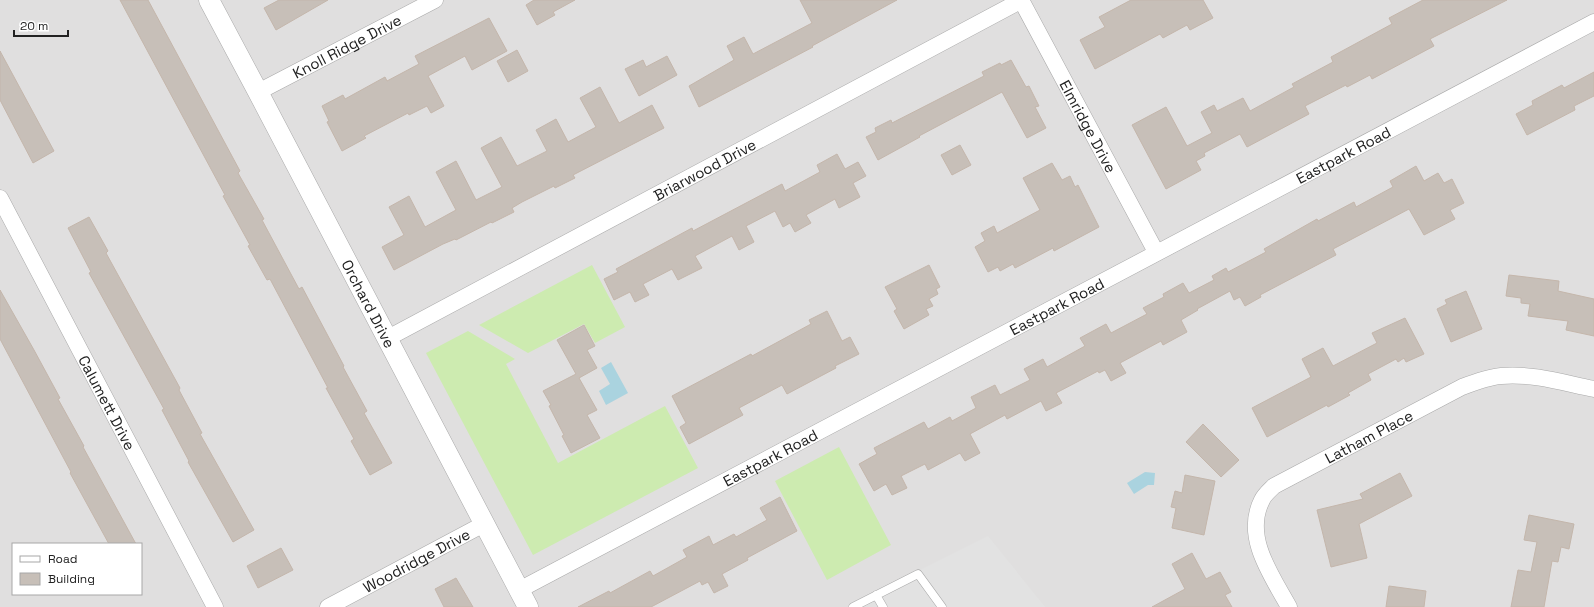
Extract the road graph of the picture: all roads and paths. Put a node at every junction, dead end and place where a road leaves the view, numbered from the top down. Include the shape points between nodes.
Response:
1 (209, 0) edge
2 (435, 0) edge
3 (1021, 0) edge
4 (1594, 22) edge
5 (258, 92) junction
6 (0, 198) edge
7 (1156, 252) junction
8 (386, 338) junction
9 (1594, 388) edge
10 (484, 524) junction
11 (519, 590) junction
12 (876, 595) junction
13 (215, 607) edge
14 (328, 607) edge
15 (528, 607) edge
16 (854, 607) edge
17 (883, 607) edge
18 (942, 607) edge
19 (1289, 607) edge

1 - 5 street, Orchard Drive
2 - 5 street, Knoll Ridge Drive
3 - 7 street, Elmridge Drive
3 - 8 street, Briarwood Drive
4 - 7 street, Eastpark Road
5 - 8 street, Orchard Drive
6 - 13 street, Calumett Drive
7 - 11 street, Eastpark Road
8 - 10 street, Orchard Drive
9 - 19 street, Latham Place via 1523,376 1500,376 1481,380 1462,387 1274,486 1262,499 1257,517 1256,536 1260,554
10 - 11 street, Orchard Drive
10 - 14 street, Woodridge Drive
11 - 15 street, Orchard Drive
12 - 16 lane
12 - 17 lane
12 - 18 lane via 918,574

